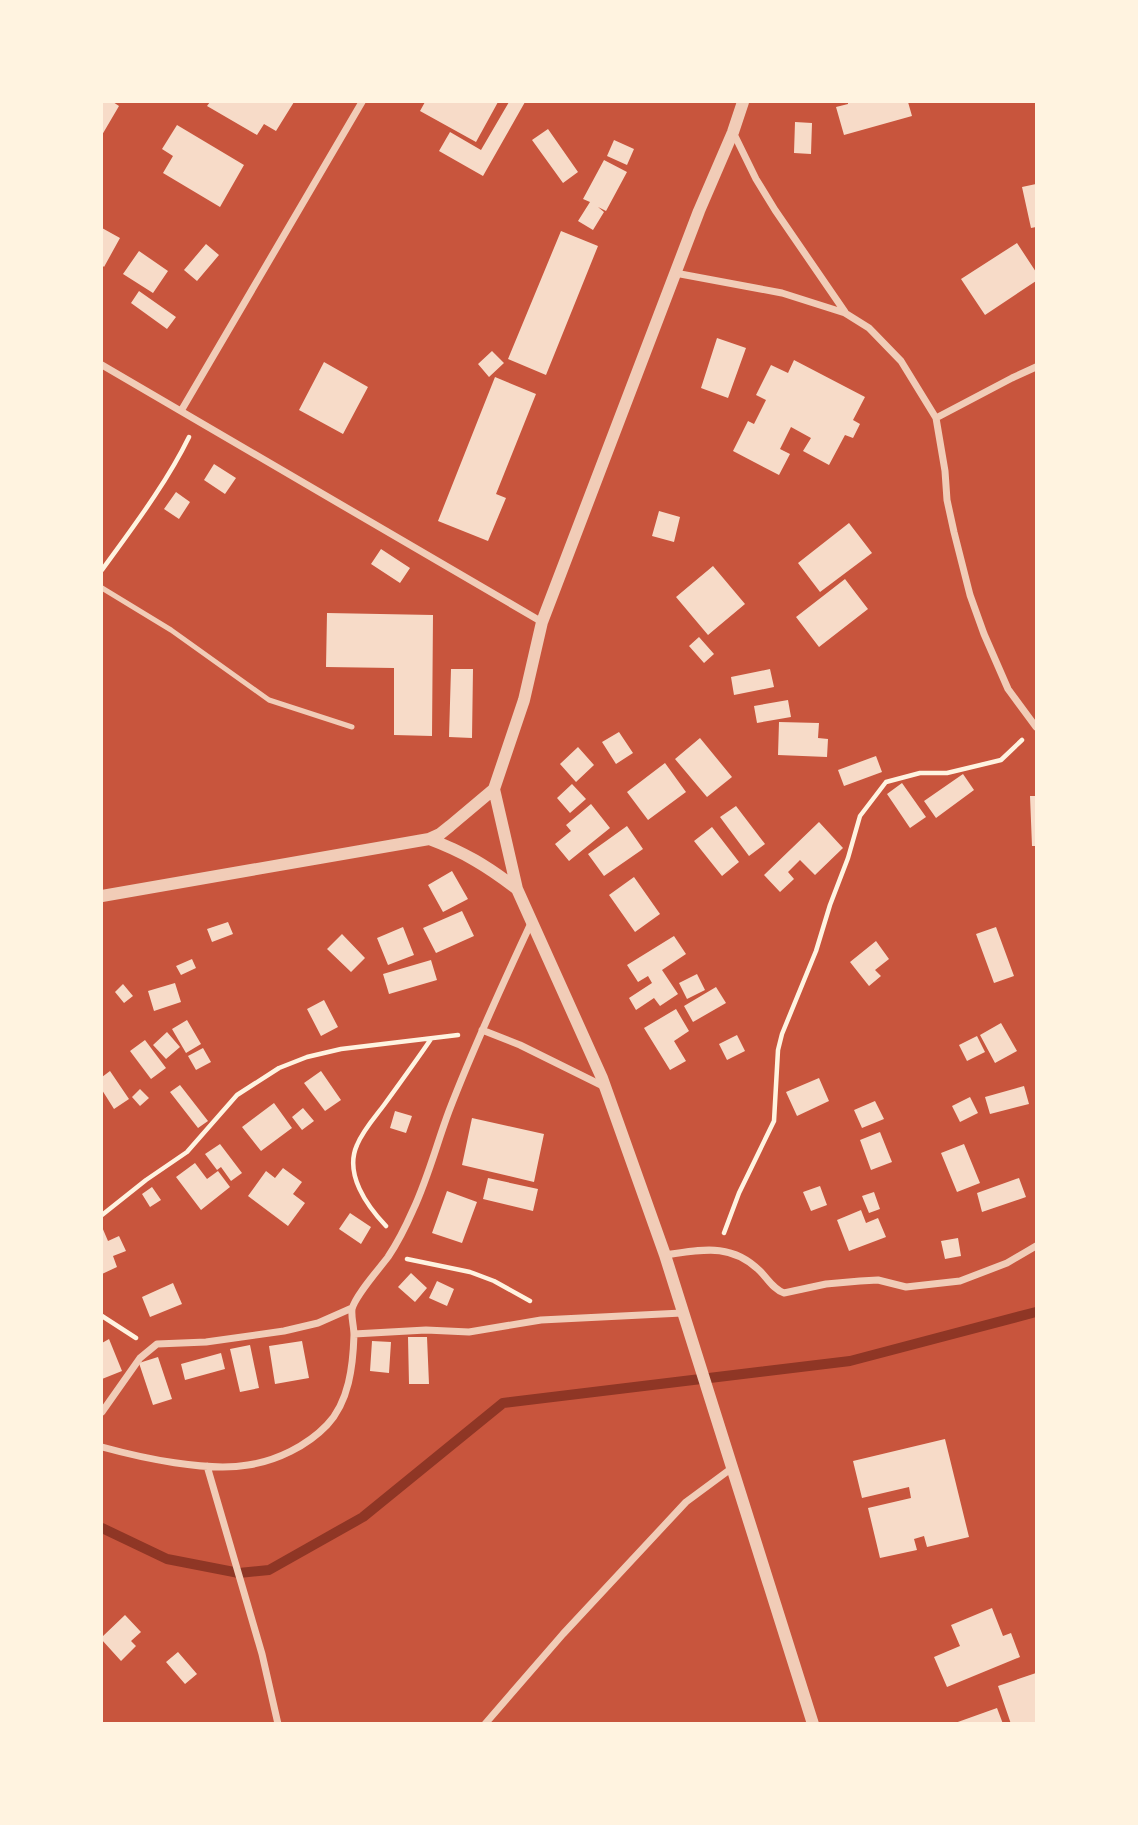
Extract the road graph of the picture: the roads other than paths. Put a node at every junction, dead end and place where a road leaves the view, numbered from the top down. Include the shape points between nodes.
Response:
1 (362, 102) edge
2 (743, 102) edge
3 (733, 132) junction
4 (676, 273) junction
5 (845, 313) junction
6 (102, 365) edge
7 (1037, 367) edge
8 (181, 411) junction
9 (936, 418) junction
10 (102, 588) edge
11 (542, 622) junction
12 (352, 727) dead end
13 (1037, 727) edge
14 (494, 789) junction
15 (429, 839) junction
16 (517, 889) junction
17 (102, 896) edge
18 (532, 921) junction
19 (482, 1031) junction
20 (606, 1087) junction
21 (1037, 1246) edge
22 (665, 1255) junction
23 (352, 1308) junction
24 (683, 1315) junction
25 (354, 1334) junction
26 (102, 1412) edge
27 (102, 1447) edge
28 (207, 1466) junction
29 (733, 1467) junction
30 (278, 1724) edge
31 (485, 1724) edge
32 (813, 1724) edge

1 - 8 street
2 - 3 street
3 - 4 street
3 - 5 street via 756,179
4 - 5 street via 782,293
4 - 11 street
5 - 9 street via 869,328 901,361
6 - 8 street
7 - 9 street
8 - 11 street
9 - 13 street via 947,500 970,595 1008,689
10 - 12 lane via 190,642 270,700
11 - 14 street via 524,700
14 - 15 street
14 - 16 street
15 - 16 street via 475,859
15 - 17 street
16 - 18 street
18 - 19 street
18 - 20 street
19 - 20 street
19 - 23 street via 422,1190 399,1239
20 - 22 street
21 - 22 street via 960,1281 905,1287 860,1280 784,1293 759,1269 724,1250
22 - 24 street
23 - 25 street
23 - 26 street via 284,1331 162,1343 140,1358
24 - 25 street via 541,1320 469,1332 438,1329
24 - 29 street
25 - 28 street via 346,1392 327,1425 278,1457 247,1466
27 - 28 street
28 - 30 street
29 - 31 street via 686,1502
29 - 32 street

